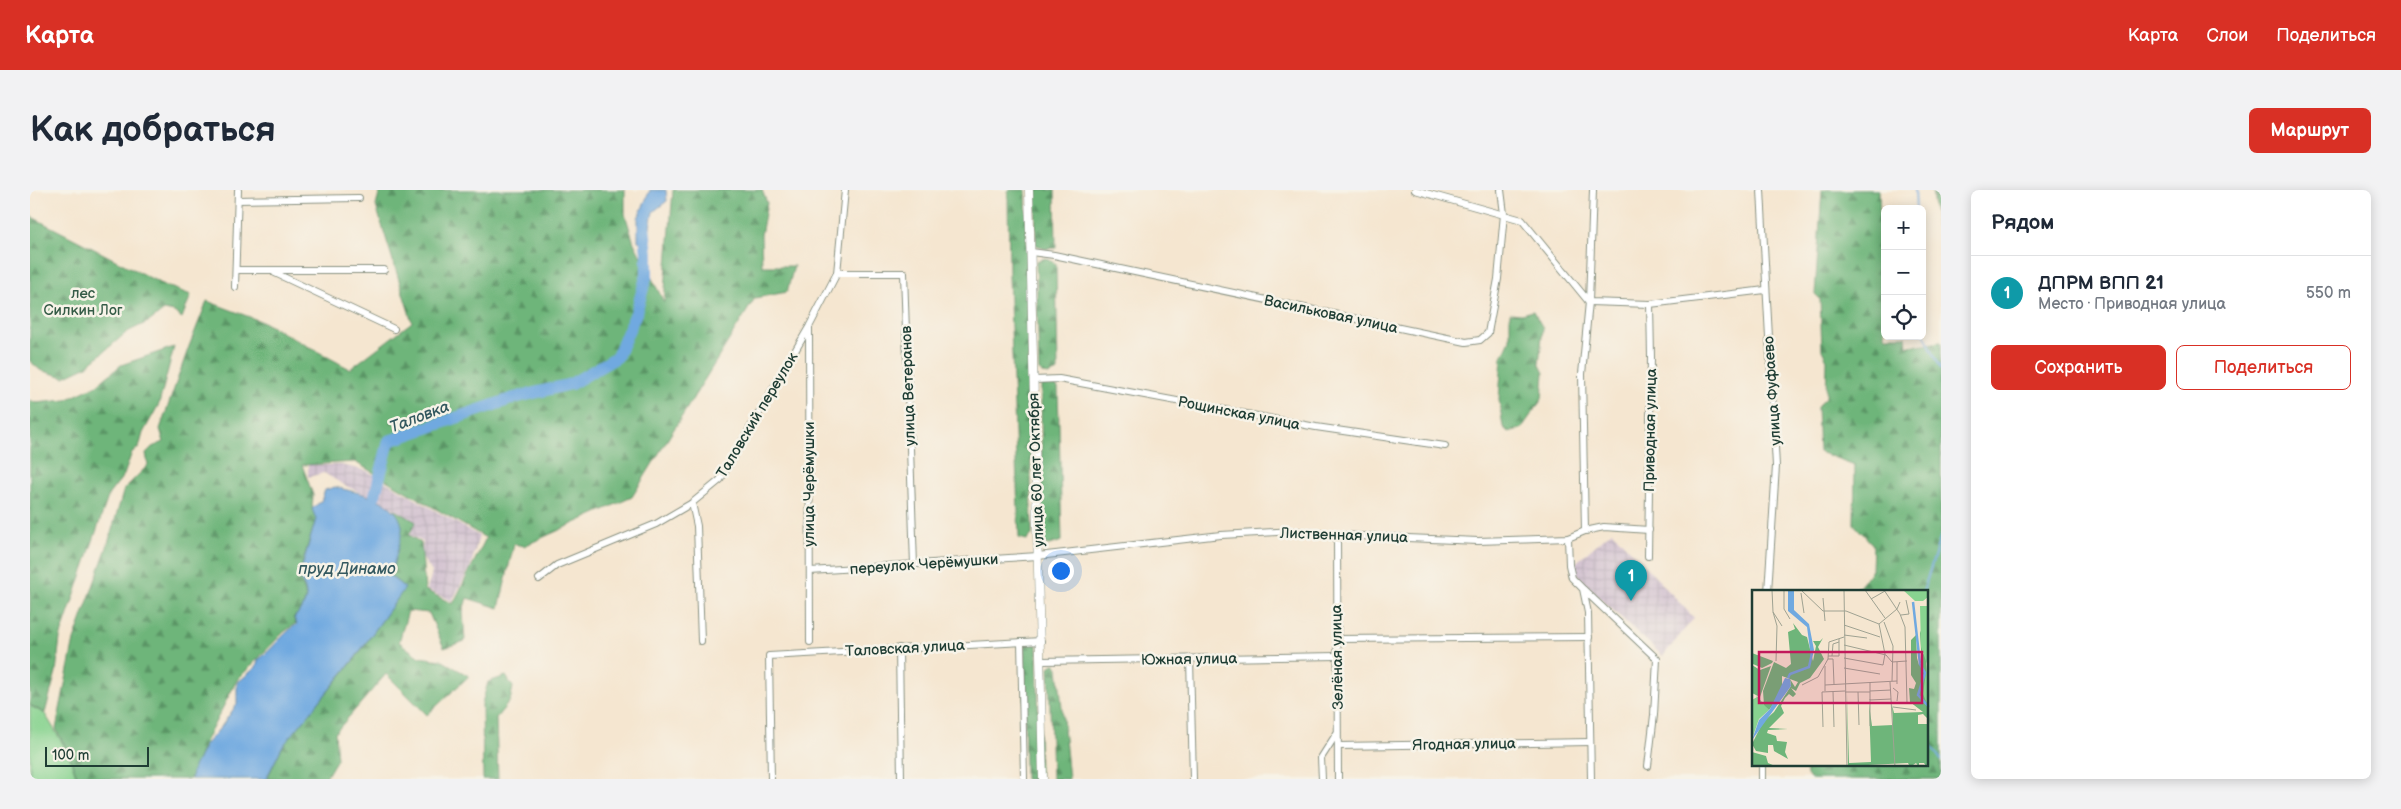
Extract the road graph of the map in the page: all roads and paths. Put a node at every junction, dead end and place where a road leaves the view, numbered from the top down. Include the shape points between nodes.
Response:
1 (238, 190) edge
2 (845, 190) edge
3 (1029, 190) edge
4 (1415, 190) edge
5 (1501, 190) edge
6 (1593, 190) edge
7 (1761, 190) edge
8 (359, 198) dead end
9 (238, 200) junction
10 (1504, 214) junction
11 (1031, 252) junction
12 (237, 270) junction
13 (384, 270) dead end
14 (272, 271) junction
15 (837, 273) junction
16 (235, 288) dead end
17 (1765, 290) junction
18 (1589, 302) junction
19 (1650, 304) junction
20 (809, 327) junction
21 (394, 329) dead end
22 (1034, 380) junction
23 (1446, 446) dead end
24 (692, 503) junction
25 (1585, 530) junction
26 (1649, 530) junction
27 (1337, 535) junction
28 (1568, 538) junction
29 (1038, 556) junction
30 (1648, 556) dead end
31 (914, 565) junction
32 (810, 571) junction
33 (539, 579) dead end
34 (1582, 589) junction
35 (1768, 590) edge
36 (1589, 636) junction
37 (1336, 639) junction
38 (701, 641) dead end
39 (1041, 641) junction
40 (810, 642) dead end
41 (1021, 642) junction
42 (899, 648) junction
43 (1337, 656) junction
44 (1190, 658) junction
45 (1042, 661) junction
46 (1338, 732) junction
47 (1590, 742) junction
48 (1338, 746) junction
49 (1648, 766) dead end
50 (1762, 766) edge
51 (771, 779) edge
52 (902, 779) edge
53 (1024, 779) edge
54 (1043, 779) edge
55 (1193, 779) edge
56 (1322, 779) edge
57 (1338, 779) edge
58 (1591, 779) edge
59 (1762, 779) edge

1 - 9 street
2 - 15 street
3 - 11 street, улица 60 лет Октября
4 - 10 street
5 - 10 street, Васильковая улица
6 - 18 street
7 - 17 street, улица Фуфаево
8 - 9 street
9 - 12 street
10 - 11 street, Васильковая улица via 1498,279 1488,333 1480,340 1466,342
10 - 18 street via 1522,220
11 - 22 street, улица 60 лет Октября
12 - 14 street
12 - 16 street
13 - 14 street
14 - 21 street
15 - 20 street, Таловский переулок
15 - 31 street, улица Ветеранов via 904,273
17 - 19 street
17 - 35 street, улица Фуфаево via 1776,466
18 - 19 street
18 - 25 street via 1582,374
19 - 26 street, Приводная улица
20 - 24 street, Таловский переулок via 720,480
20 - 32 street, улица Черёмушки
22 - 23 street, Рощинская улица via 1058,379 1316,427
22 - 29 street, улица 60 лет Октября
24 - 33 street, Таловский переулок via 656,524 557,565
24 - 38 street via 697,526
25 - 26 street, Лиственная улица via 1604,527
25 - 28 street, Лиственная улица
26 - 30 street, Приводная улица via 1646,541
27 - 28 street, Лиственная улица via 1478,541
27 - 29 street, Лиственная улица via 1294,531 1221,535
27 - 37 street, Зелёная улица
28 - 34 street via 1572,578
29 - 31 street, переулок Черёмушки
29 - 39 street, улица 60 лет Октября
31 - 32 street, переулок Черёмушки
32 - 40 street, улица Черёмушки
34 - 36 street
34 - 49 street via 1657,659
36 - 37 street
36 - 47 street
37 - 43 street, Зелёная улица
39 - 41 street, Таловская улица
39 - 45 street, улица 60 лет Октября
41 - 42 street, Таловская улица
41 - 53 street
42 - 51 street, Таловская улица via 769,656
42 - 52 street
43 - 44 street, Южная улица
43 - 46 street, Зелёная улица
44 - 45 street, Южная улица
44 - 55 street
45 - 54 street, улица 60 лет Октября
46 - 48 street, Зелёная улица
46 - 56 street via 1321,758
47 - 48 street, Ягодная улица
47 - 58 street
48 - 57 street, Зелёная улица
50 - 59 street

